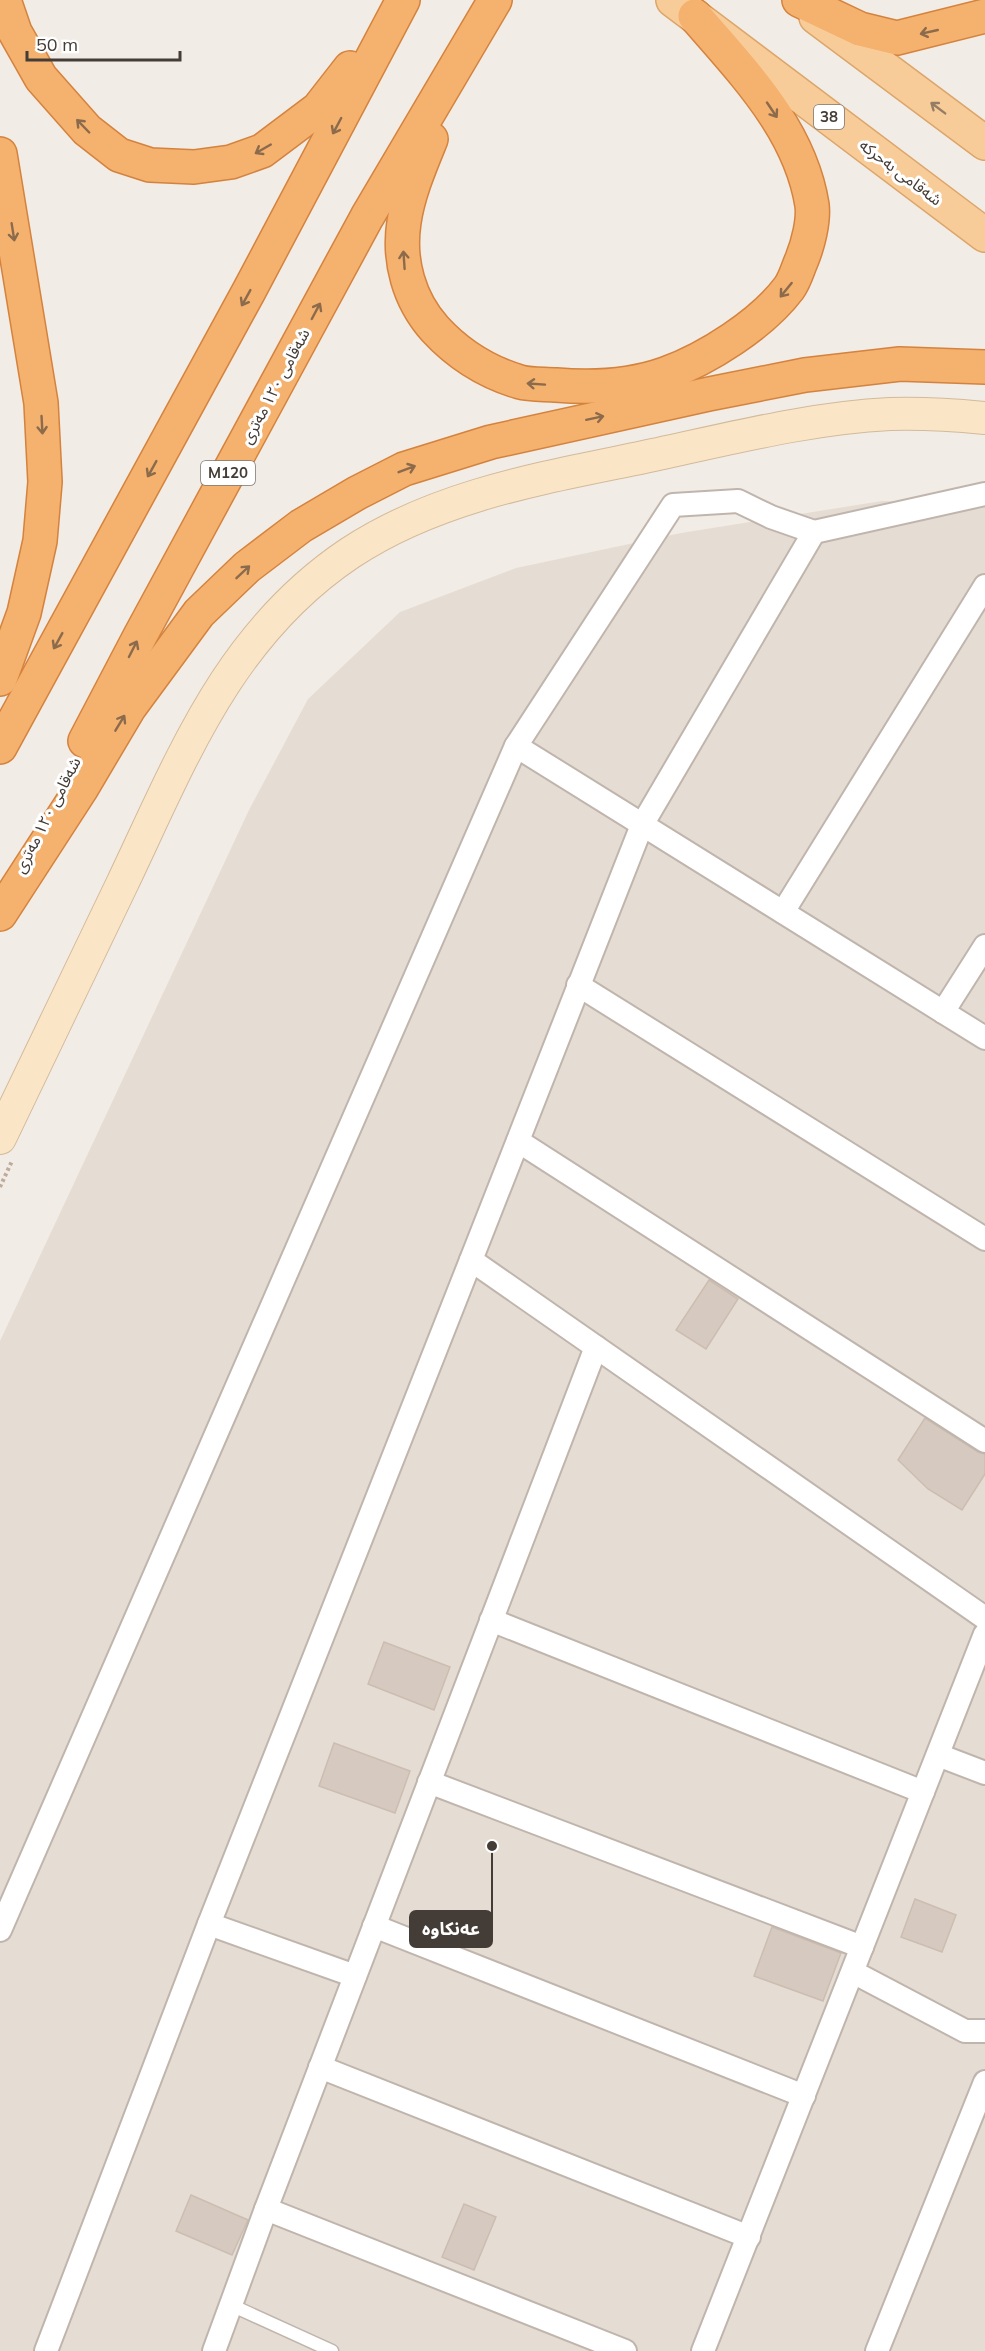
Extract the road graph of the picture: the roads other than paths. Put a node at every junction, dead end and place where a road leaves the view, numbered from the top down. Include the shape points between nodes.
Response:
1 (4, 0) edge
2 (402, 0) edge
3 (495, 0) edge
4 (794, 0) edge
5 (799, 0) edge
6 (684, 8) edge
7 (985, 16) edge
8 (467, 45) junction
9 (985, 143) edge
10 (0, 154) edge
11 (985, 235) edge
12 (985, 367) edge
13 (985, 418) edge
14 (985, 494) edge
15 (814, 532) junction
16 (985, 586) edge
17 (0, 679) edge
18 (516, 746) junction
19 (0, 747) edge
20 (642, 825) junction
21 (0, 906) edge
22 (783, 912) junction
23 (0, 914) edge
24 (985, 946) edge
25 (578, 985) junction
26 (943, 1012) junction
27 (985, 1038) edge
28 (0, 1138) edge
29 (518, 1141) junction
30 (985, 1239) edge
31 (471, 1260) junction
32 (596, 1347) junction
33 (985, 1441) edge
34 (985, 1618) edge
35 (491, 1620) junction
36 (985, 1634) edge
37 (938, 1755) junction
38 (985, 1773) edge
39 (429, 1782) junction
40 (923, 1792) junction
41 (209, 1924) junction
42 (374, 1926) junction
43 (0, 1930) edge
44 (862, 1947) junction
45 (853, 1972) junction
46 (355, 1976) junction
47 (985, 2031) edge
48 (320, 2067) junction
49 (985, 2082) edge
50 (804, 2096) junction
51 (266, 2209) junction
52 (749, 2237) junction
53 (231, 2305) junction
54 (46, 2351) edge
55 (214, 2351) edge
56 (332, 2351) edge
57 (625, 2351) edge
58 (703, 2351) edge
59 (876, 2351) edge

2 -> 1 highway via 318,109 262,151 231,162 194,167 150,165 119,155 87,130 42,78 15,32
2 -> 19 highway via 249,291
3 - 8 highway, شەقامی ١٢٠ مەتری / M120
9 -> 4 main road
7 -> 5 highway via 897,38 860,29
6 -> 8 highway via 759,91 788,135 812,207 807,247 790,288 753,325 715,351 665,374 612,385 522,383 493,372 449,344 412,294 404,265 404,223 413,185
6 - 11 main road, شەقامی بەحرکە / 38
21 -> 8 highway, شەقامی ١٢٠ مەتری / M120 via 145,626 327,290
10 -> 17 highway via 41,403 45,482 40,541 24,613
23 -> 12 highway via 129,708 200,613 247,567 301,526 357,493 404,469 491,442 709,394 805,375 900,364
13 - 28 street via 889,414 801,425 494,490 421,516 352,552 320,575 291,600 244,653 199,725
14 - 15 street
15 - 18 street via 738,501 673,505
15 - 20 street
16 - 22 street
18 - 20 street
18 - 43 street
20 - 22 street
20 - 25 street
22 - 26 street
24 - 26 street
25 - 29 street
25 - 30 street
26 - 27 street
29 - 31 street
29 - 33 street
31 - 32 street
31 - 41 street
32 - 34 street
32 - 35 street
35 - 39 street
35 - 40 street
36 - 37 street
37 - 38 street
37 - 40 street
39 - 42 street
39 - 44 street
40 - 44 street
41 - 46 street
41 - 54 street
42 - 46 street
42 - 50 street
44 - 45 street
45 - 47 street via 966,2031
45 - 50 street
46 - 48 street
48 - 51 street
48 - 52 street
49 - 59 street
50 - 52 street
51 - 53 street
51 - 57 street
52 - 58 street
53 - 55 street
53 - 56 lane

